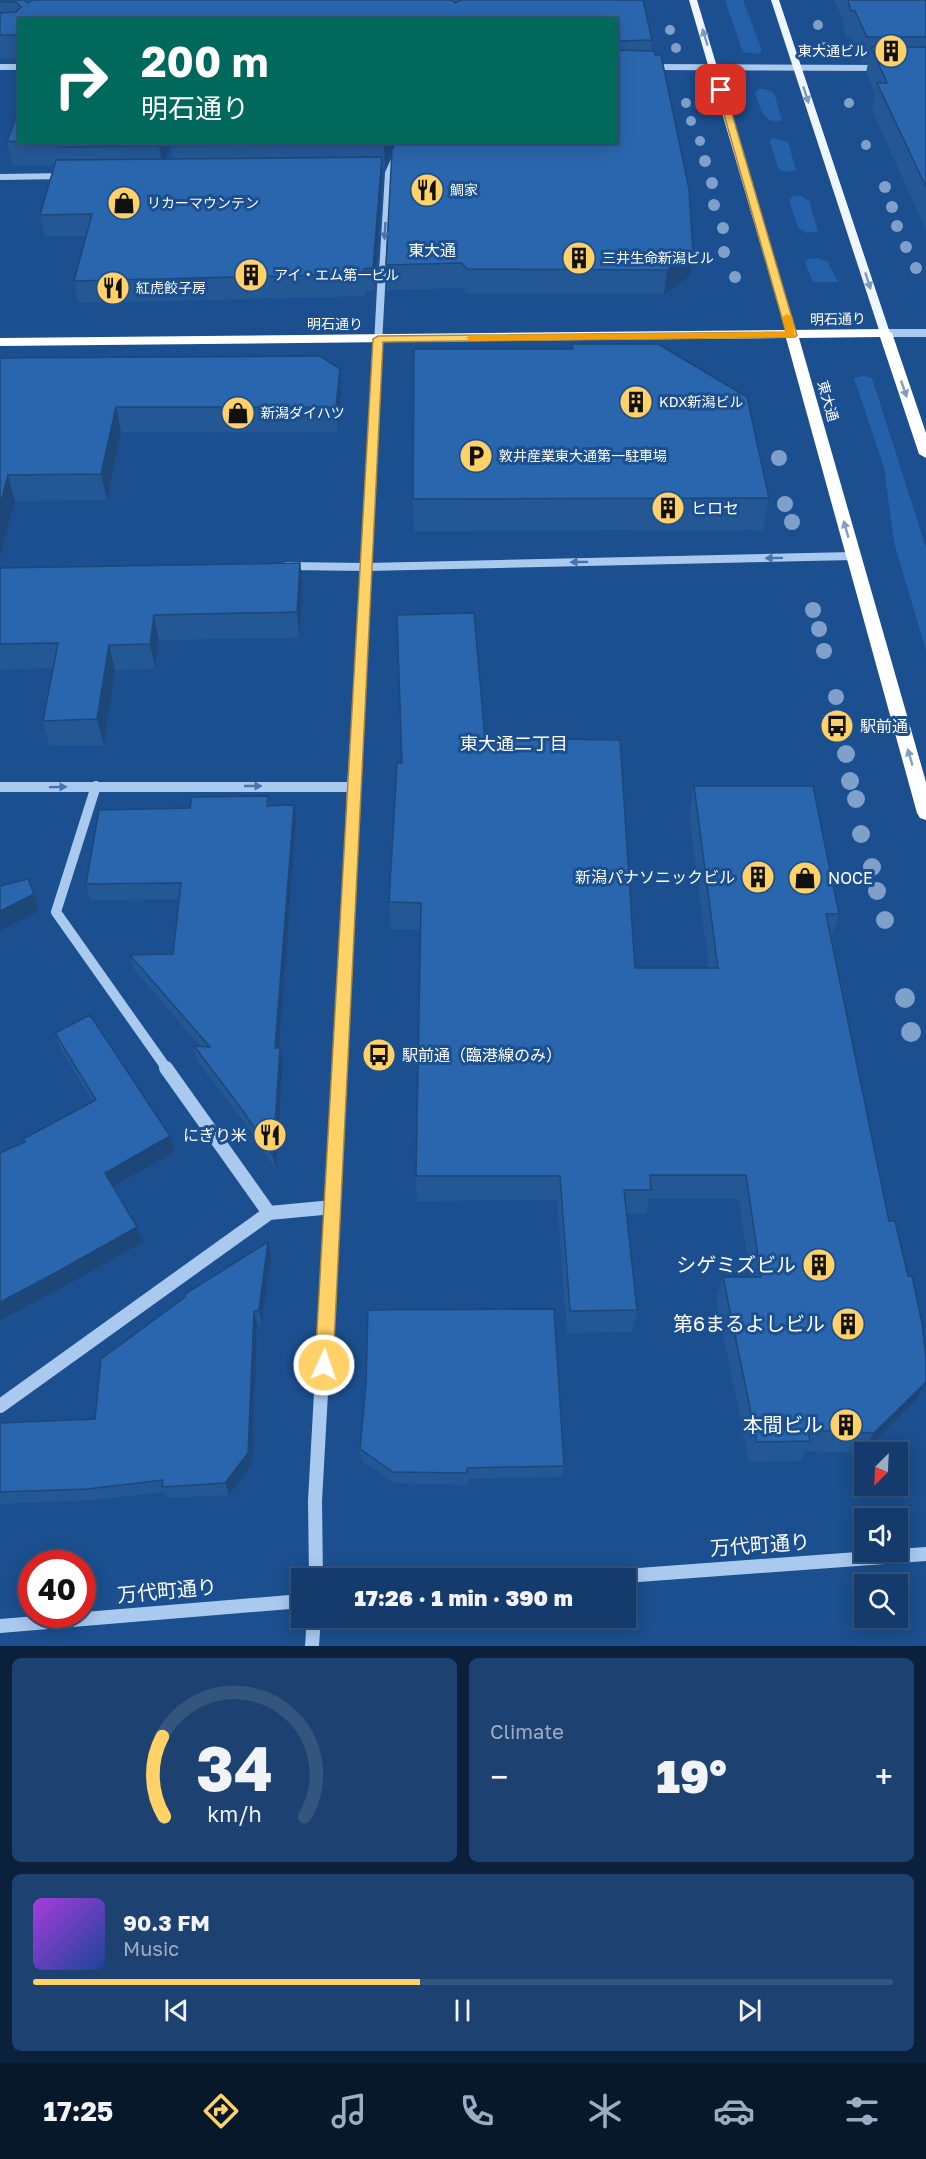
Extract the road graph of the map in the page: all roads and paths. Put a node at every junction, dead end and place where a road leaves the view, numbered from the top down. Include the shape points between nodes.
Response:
1 (693, 0) edge
2 (775, 0) edge
3 (0, 67) edge
4 (18, 67) edge
5 (646, 68) edge
6 (714, 68) junction
7 (797, 68) junction
8 (894, 68) edge
9 (401, 144) edge
10 (377, 173) edge
11 (388, 173) junction
12 (71, 176) edge
13 (0, 177) edge
14 (885, 333) junction
15 (926, 333) edge
16 (792, 335) junction
17 (378, 339) junction
18 (0, 342) edge
19 (926, 454) edge
20 (853, 556) junction
21 (272, 566) edge
22 (367, 567) junction
23 (96, 786) junction
24 (0, 787) edge
25 (352, 787) junction
26 (926, 813) edge
27 (333, 1207) junction
28 (269, 1213) junction
29 (0, 1406) edge
30 (926, 1554) edge
31 (316, 1568) edge
32 (636, 1575) edge
33 (291, 1602) edge
34 (0, 1626) edge
35 (313, 1628) edge
36 (312, 1646) edge

6 -> 1 main road, 東大通
2 - 7 main road
3 - 4 street
5 - 6 street
6 - 7 street
6 - 16 main road, 東大通
7 - 8 street
7 -> 14 main road
9 - 11 street
10 - 11 street
11 -> 17 street
12 - 13 street
14 - 15 street
14 - 16 highway, 明石通り
14 -> 19 highway
16 - 17 highway, 明石通り
20 -> 16 highway, 東大通
17 - 18 highway, 明石通り
17 - 22 street
20 -> 22 street
26 -> 20 highway, 東大通
21 - 22 street
22 - 25 street
24 -> 23 street
23 -> 25 street
23 - 28 street via 56,912
25 - 27 street
27 - 28 street
27 - 31 street via 315,1501
28 - 29 street
30 - 32 street, 万代町通り
33 - 34 street, 万代町通り
35 - 36 street

